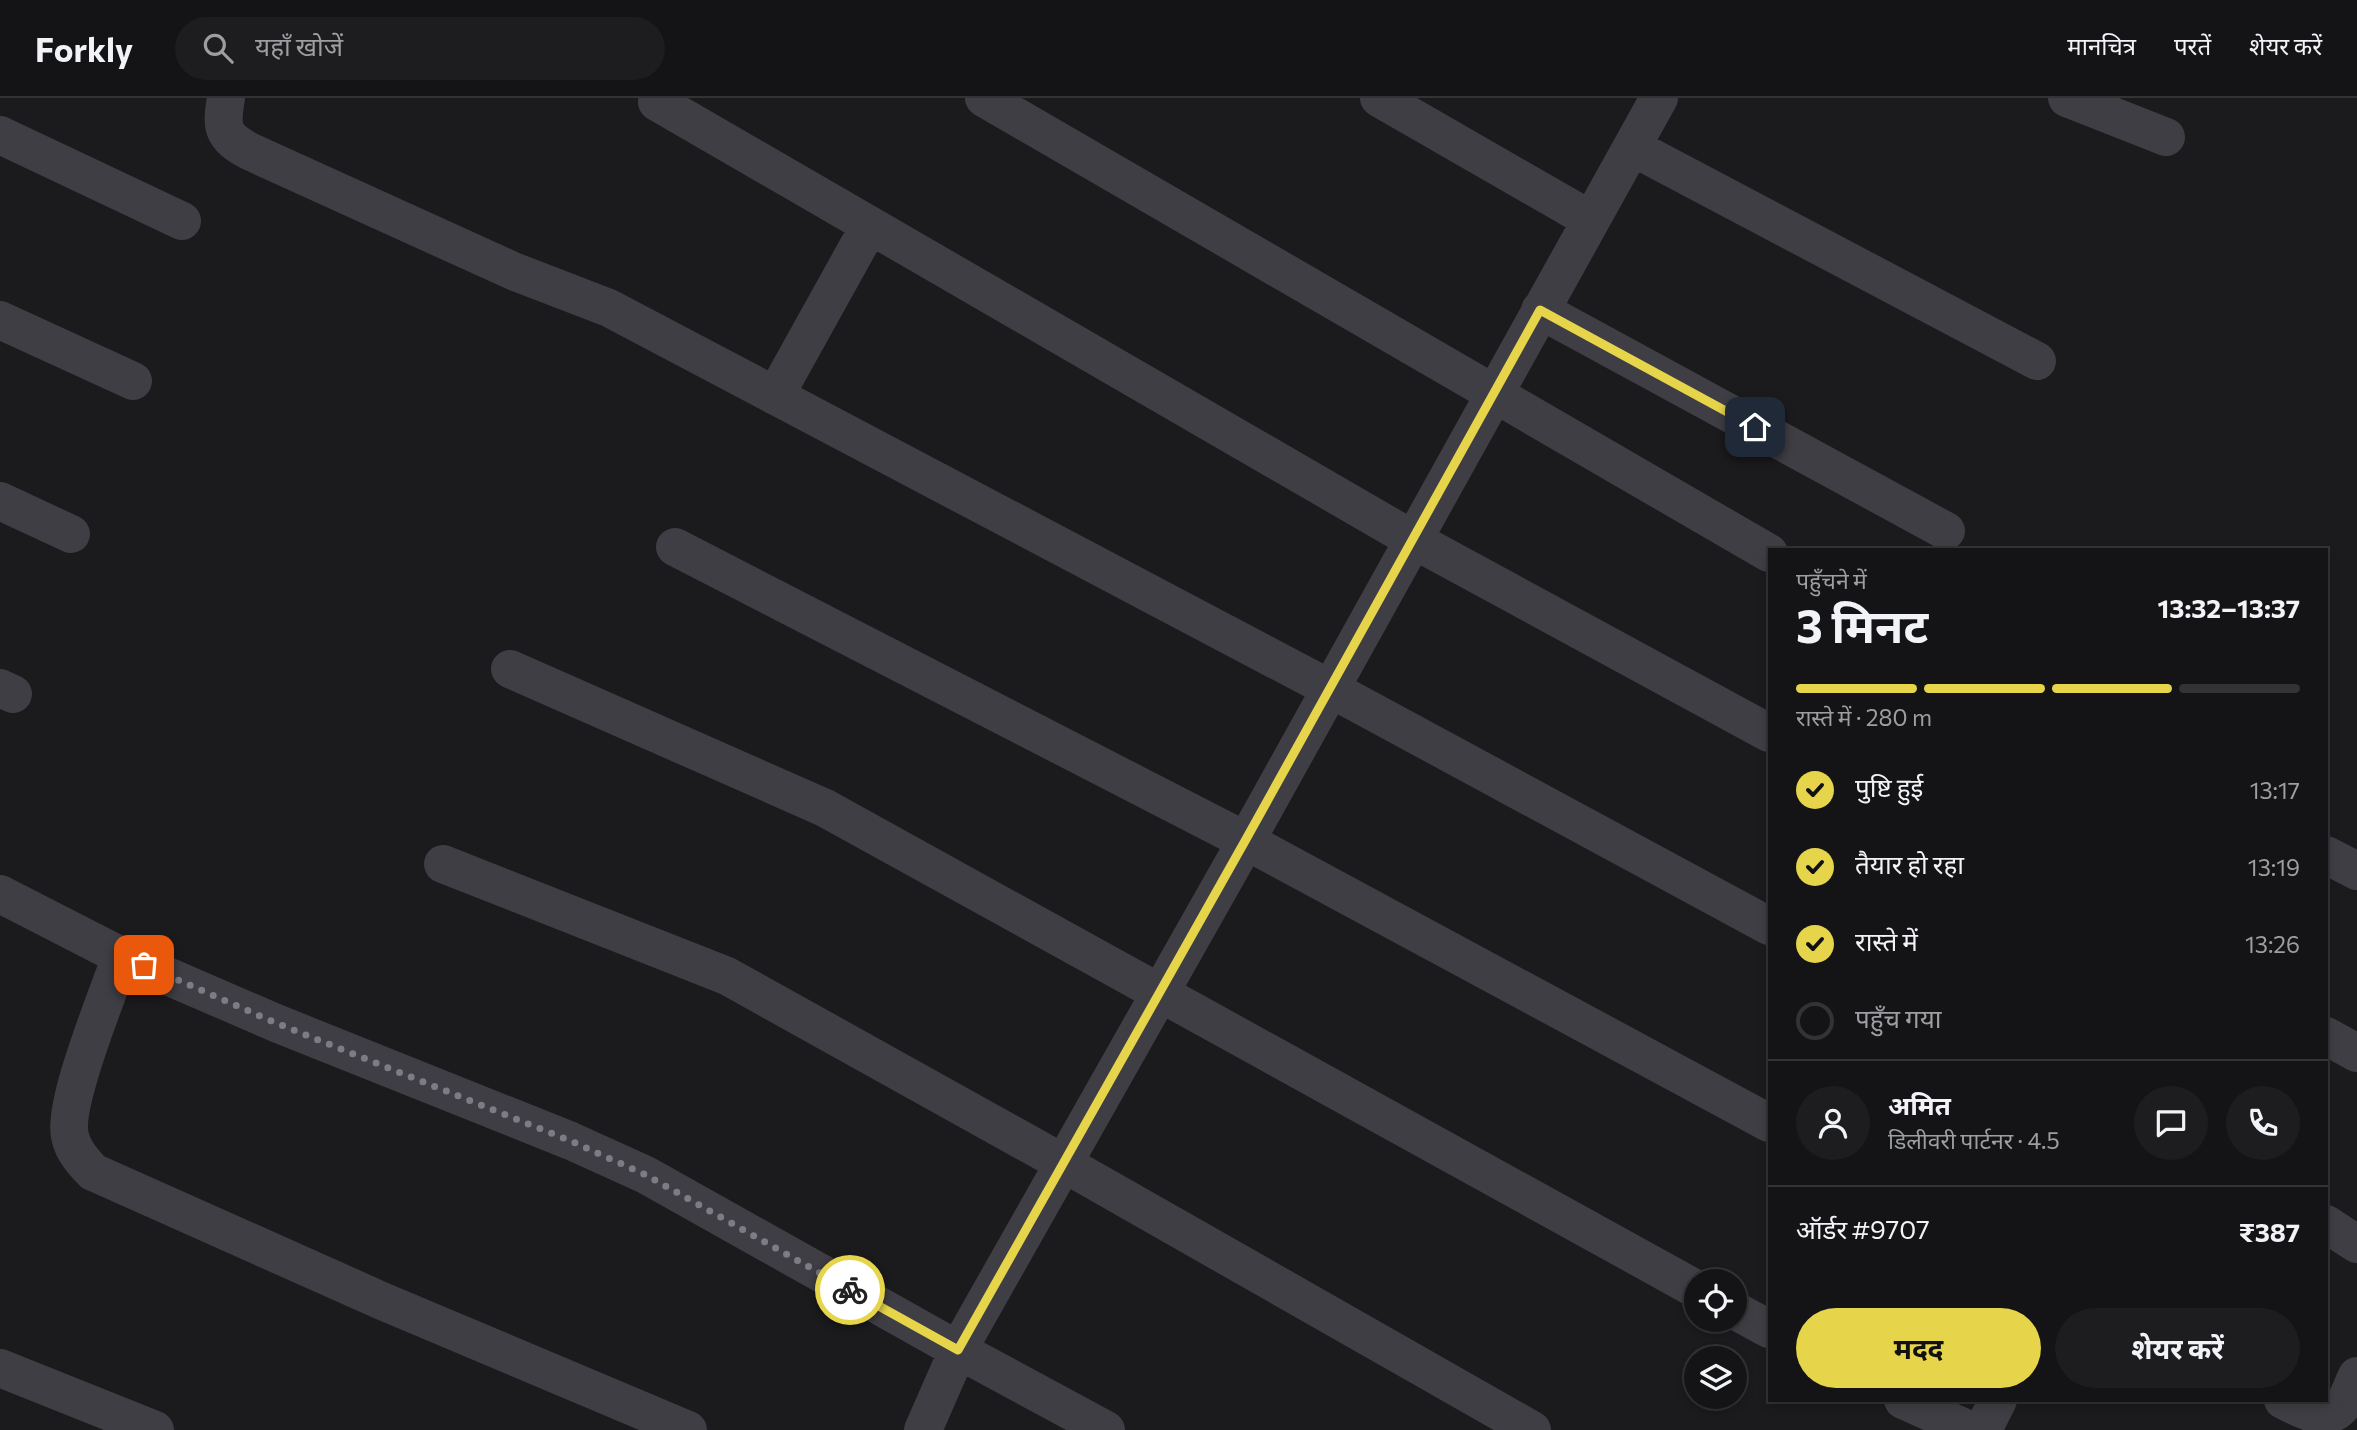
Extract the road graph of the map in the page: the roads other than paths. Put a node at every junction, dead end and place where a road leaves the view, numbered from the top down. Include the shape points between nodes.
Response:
1 (226, 98) edge
2 (984, 98) edge
3 (1379, 98) edge
4 (1659, 98) edge
5 (2067, 98) edge
6 (657, 102) dead end
7 (0, 135) edge
8 (2166, 137) dead end
9 (1632, 147) junction
10 (1591, 220) junction
11 (182, 221) dead end
12 (870, 225) junction
13 (1540, 310) junction
14 (0, 320) edge
15 (2037, 361) dead end
16 (134, 381) dead end
17 (1494, 392) junction
18 (775, 396) junction
19 (0, 501) edge
20 (1946, 531) dead end
21 (71, 534) dead end
22 (1412, 539) junction
23 (675, 547) dead end
24 (1768, 552) edge
25 (510, 669) dead end
26 (1329, 688) junction
27 (1768, 732) edge
28 (1245, 841) junction
29 (2328, 856) edge
30 (443, 864) dead end
31 (2357, 871) edge
32 (0, 894) edge
33 (1768, 925) edge
34 (121, 956) junction
35 (1159, 992) junction
36 (2328, 1036) edge
37 (2357, 1053) edge
38 (1768, 1122) edge
39 (1063, 1163) junction
40 (2328, 1225) edge
41 (2357, 1244) edge
42 (1684, 1282) edge
43 (1747, 1317) edge
44 (1768, 1328) edge
45 (958, 1350) junction
46 (0, 1368) edge
47 (2357, 1376) edge
48 (1907, 1402) edge
49 (1997, 1402) edge
50 (2287, 1402) edge
51 (155, 1430) edge
52 (688, 1430) edge
53 (923, 1430) edge
54 (1106, 1430) edge
55 (1532, 1430) edge
56 (1970, 1430) edge
57 (1983, 1430) edge

1 - 18 street via 225,133 249,151 513,271 609,308
2 - 17 street
3 - 10 street
4 - 9 street
5 - 8 street
6 - 12 street
7 - 11 street
9 - 10 street
9 - 15 street
10 - 13 street
12 - 18 street
12 - 22 street
13 - 17 street
13 - 20 street
14 - 16 street
17 - 22 street
17 - 24 street
18 - 26 street
19 - 21 street
22 - 26 street
22 - 27 street
23 - 28 street
25 - 35 street via 825,808
26 - 28 street
26 - 33 street
28 - 35 street
28 - 38 street
29 - 31 street
30 - 39 street via 727,976
32 - 34 street
34 - 45 street via 646,1175
34 - 52 street via 72,1100 69,1135 79,1158 93,1172
35 - 39 street
35 - 42 street
36 - 37 street
39 - 45 street
39 - 55 street
40 - 41 street
43 - 44 street
45 - 53 street
45 - 54 street
46 - 51 street
47 - 50 street via 2341,1408 2328,1415
48 - 56 street
49 - 57 street

